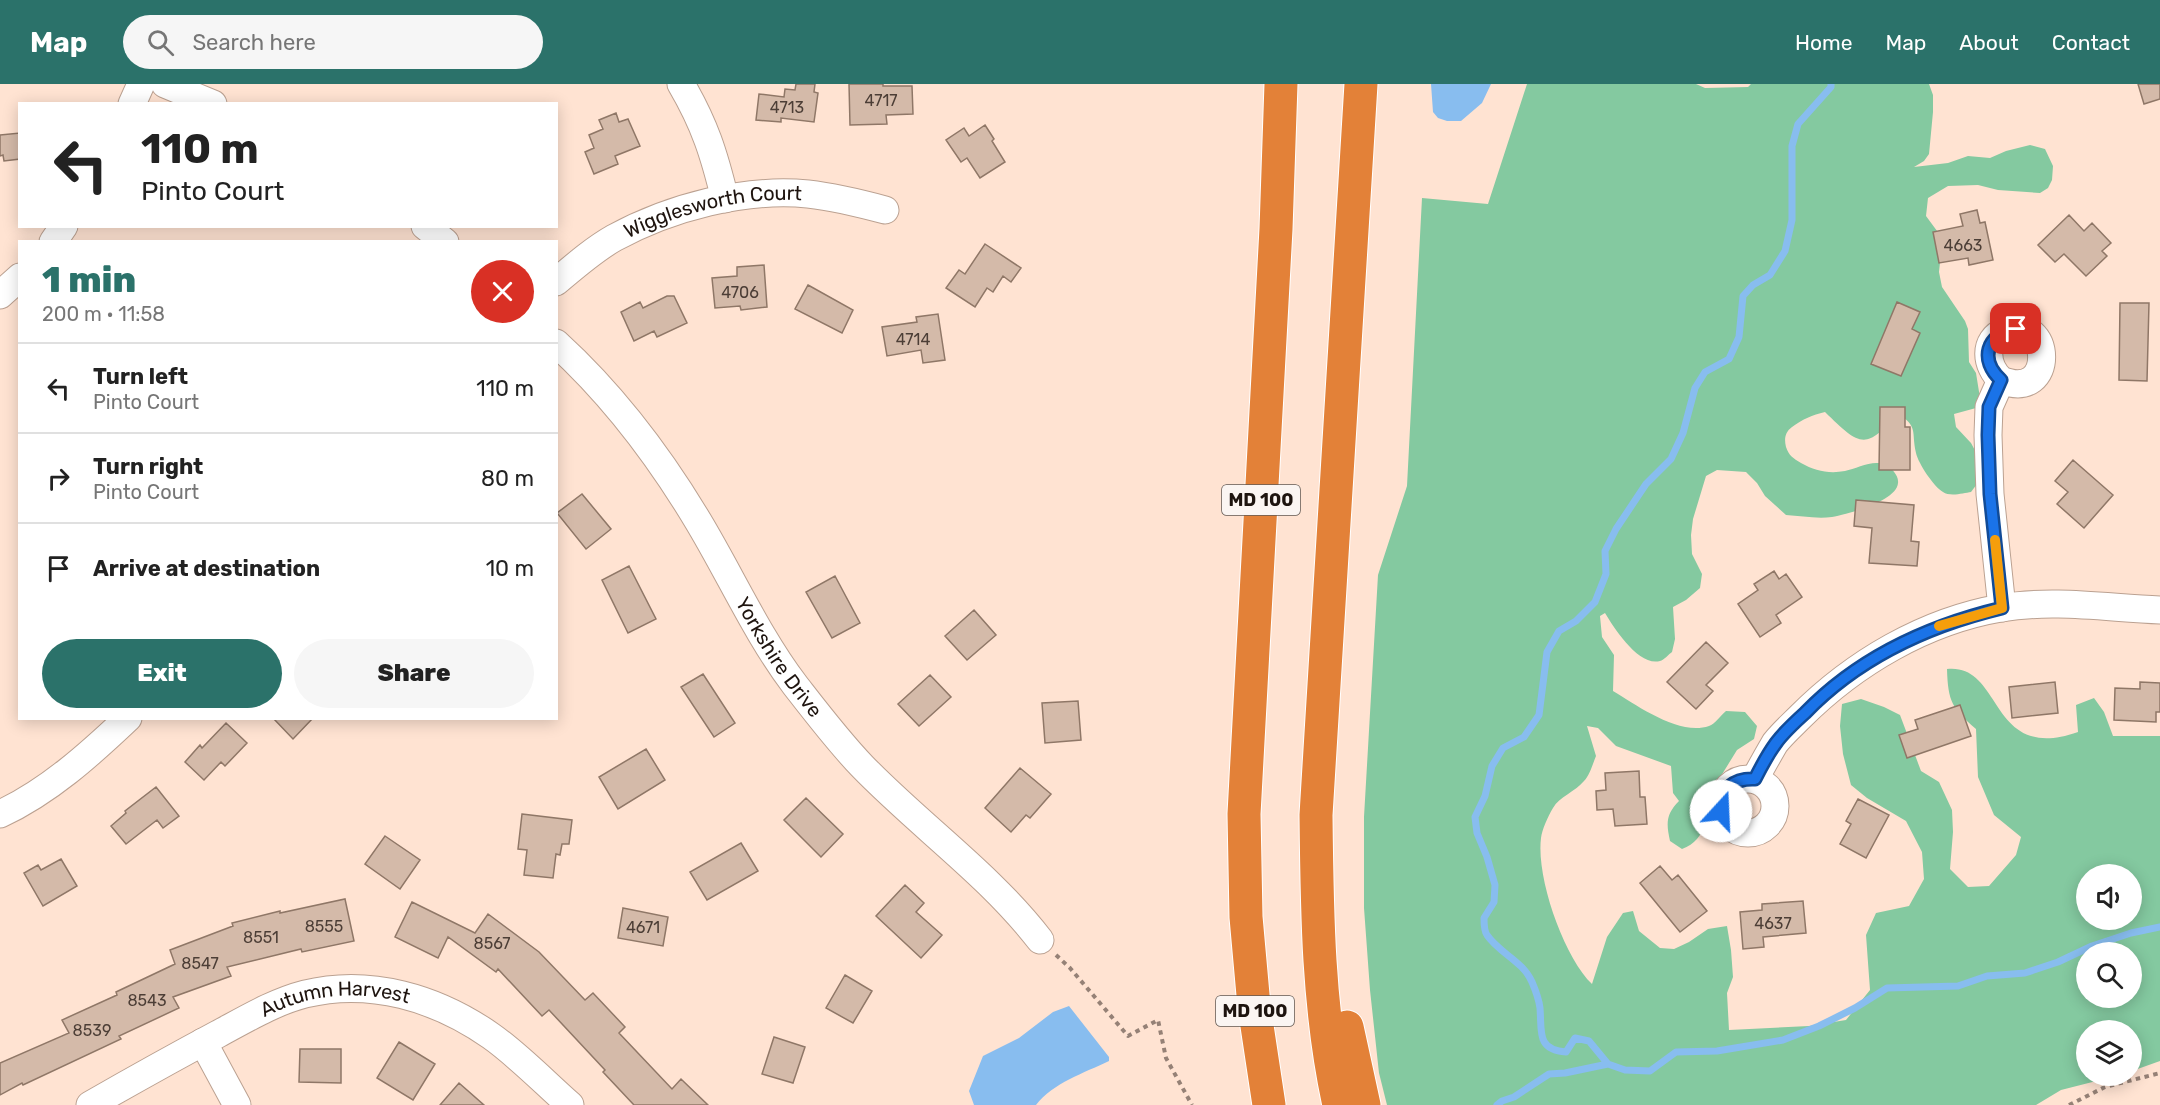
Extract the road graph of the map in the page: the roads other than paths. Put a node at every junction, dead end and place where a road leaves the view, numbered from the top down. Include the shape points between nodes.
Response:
1 (141, 84) edge
2 (165, 84) edge
3 (681, 84) edge
4 (1281, 84) edge
5 (1361, 84) edge
6 (133, 102) edge
7 (208, 102) edge
8 (725, 199) junction
9 (885, 210) dead end
10 (428, 228) edge
11 (442, 240) edge
12 (18, 280) edge
13 (558, 280) edge
14 (0, 295) edge
15 (558, 345) edge
16 (2001, 380) dead end
17 (1331, 566) junction
18 (2002, 608) junction
19 (2160, 610) edge
20 (126, 720) edge
21 (1755, 779) dead end
22 (0, 814) edge
23 (1040, 940) road end
24 (203, 1042) junction
25 (90, 1105) edge
26 (237, 1105) edge
27 (570, 1105) edge
28 (1269, 1105) edge
29 (1338, 1105) edge
30 (1364, 1105) edge

1 - 6 street
2 - 7 street
3 - 8 street via 699,113
4 - 28 highway, MD 100 via 1244,814 1246,917
5 - 17 highway, MD 100
8 - 9 street, Wigglesworth Court via 806,194
8 - 13 street, Wigglesworth Court via 683,209 614,238
10 - 11 street
12 - 14 street
15 - 23 street, Yorkshire Drive via 621,412 658,460 794,683 860,765 992,885
16 - 18 street via 1989,407 1988,435
17 - 29 highway, MD 100 via 1316,816 1317,912 1323,1003
17 - 30 highway via 1324,815 1328,911
18 - 19 street via 2079,605
18 - 21 street via 1909,638 1844,677 1776,742
20 - 22 street via 49,784
24 - 25 street, Autumn Harvest
24 - 26 street
24 - 27 street, Autumn Harvest via 267,1008 306,994 381,990 450,1011 492,1036

